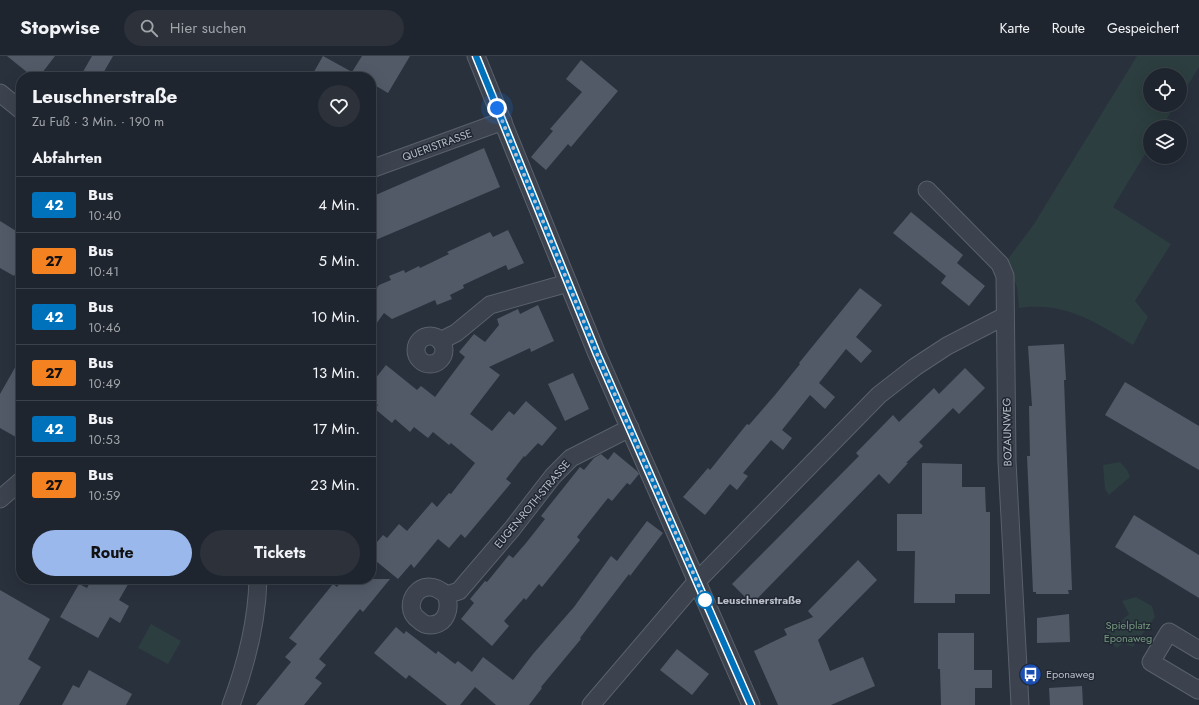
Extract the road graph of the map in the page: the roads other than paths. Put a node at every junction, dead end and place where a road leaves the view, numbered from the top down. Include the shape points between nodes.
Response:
1 (476, 56) edge
2 (0, 93) edge
3 (16, 106) edge
4 (503, 121) junction
5 (376, 167) edge
6 (927, 190) dead end
7 (568, 283) junction
8 (1005, 316) junction
9 (440, 341) dead end
10 (630, 428) junction
11 (16, 486) edge
12 (0, 499) edge
13 (697, 581) junction
14 (258, 584) edge
15 (446, 595) dead end
16 (1199, 650) edge
17 (1199, 688) edge
18 (600, 701) edge
19 (231, 705) edge
20 (751, 705) edge
21 (1020, 705) edge

1 - 4 street
2 - 3 street
4 - 5 street, QUERISTRASSE
4 - 7 street
6 - 8 street, BOZAUNWEG via 1000,264 1005,276
7 - 9 street via 490,305 456,332
7 - 10 street
8 - 13 street via 941,350 879,395
8 - 21 street, BOZAUNWEG via 1007,461
10 - 13 street
10 - 15 street, EUGEN-ROTH-STRASSE via 571,458 553,476 459,591
11 - 12 street
13 - 18 street
13 - 20 street
14 - 19 street via 258,602 252,632 243,671
16 - 17 street via 1169,632 1150,662 1198,690

